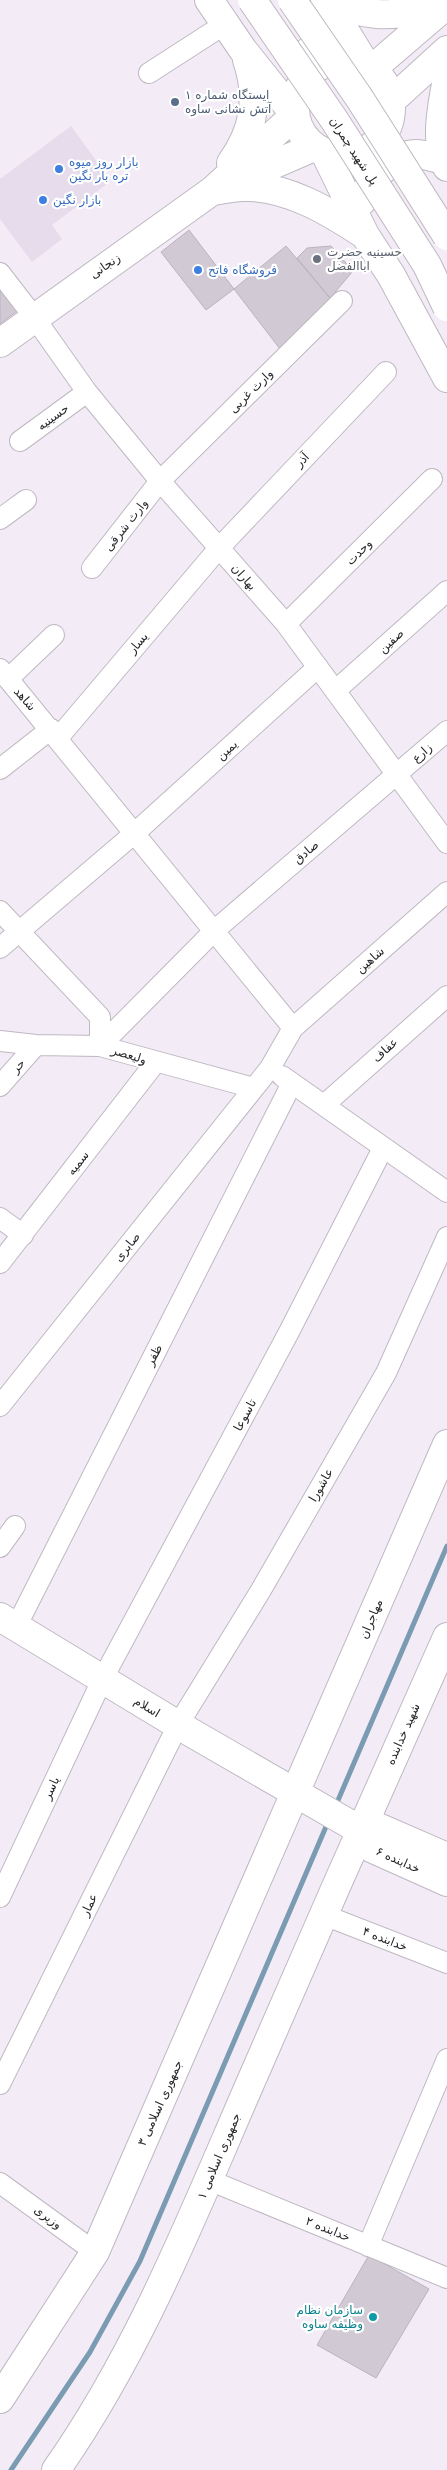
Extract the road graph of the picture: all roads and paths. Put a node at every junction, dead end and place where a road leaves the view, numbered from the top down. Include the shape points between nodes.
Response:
1 (209, 0) edge
2 (252, 0) edge
3 (292, 0) edge
4 (326, 0) edge
5 (444, 7) edge
6 (225, 24) junction
7 (243, 50) junction
8 (447, 50) edge
9 (369, 67) junction
10 (149, 73) dead end
11 (447, 79) edge
12 (391, 101) junction
13 (295, 115) junction
14 (320, 150) junction
15 (445, 164) edge
16 (212, 191) junction
17 (365, 235) junction
18 (447, 236) edge
19 (0, 273) edge
20 (342, 301) dead end
21 (447, 307) edge
22 (34, 317) junction
23 (0, 343) edge
24 (386, 372) dead end
25 (447, 378) edge
26 (87, 392) junction
27 (20, 441) dead end
28 (432, 479) dead end
29 (160, 481) junction
30 (26, 500) dead end
31 (0, 519) edge
32 (219, 548) junction
33 (92, 568) dead end
34 (447, 591) edge
35 (286, 624) junction
36 (54, 634) dead end
37 (318, 667) junction
38 (4, 674) edge
39 (335, 691) junction
40 (447, 731) edge
41 (55, 733) junction
42 (0, 769) edge
43 (398, 775) junction
44 (136, 832) junction
45 (447, 843) edge
46 (447, 892) edge
47 (0, 911) edge
48 (215, 930) junction
49 (18, 931) junction
50 (0, 948) edge
51 (447, 996) edge
52 (294, 1028) junction
53 (0, 1041) edge
54 (36, 1045) junction
55 (100, 1046) junction
56 (156, 1063) junction
57 (270, 1068) junction
58 (292, 1083) junction
59 (0, 1086) edge
60 (254, 1088) junction
61 (324, 1105) junction
62 (383, 1148) junction
63 (447, 1192) edge
64 (0, 1218) edge
65 (23, 1236) junction
66 (447, 1237) edge
67 (0, 1263) edge
68 (0, 1406) edge
69 (447, 1444) edge
70 (15, 1526) dead end
71 (0, 1547) edge
72 (8, 1622) edge
73 (447, 1637) edge
74 (102, 1680) junction
75 (178, 1725) junction
76 (295, 1794) junction
77 (360, 1830) junction
78 (447, 1857) edge
79 (447, 1882) edge
80 (0, 1896) edge
81 (324, 1915) junction
82 (447, 1963) edge
83 (447, 2058) edge
84 (0, 2084) edge
85 (209, 2180) junction
86 (0, 2183) edge
87 (368, 2246) junction
88 (95, 2252) junction
89 (447, 2278) edge
90 (0, 2399) edge
91 (56, 2470) edge

1 - 6 street
2 - 21 street, پل شهید چمران, bridge via 427,265
3 - 18 street, bridge
4 - 5 street via 373,15
4 - 7 street via 325,33 314,48 299,59 280,65
4 - 9 street
5 - 9 street
6 - 7 street
6 - 10 street
7 - 13 street
7 - 16 street via 254,85 252,118 239,152
8 - 12 street
9 - 12 street via 382,80
9 - 13 street via 340,60 315,68 298,89
11 - 15 street via 442,107
12 - 14 street via 386,130 373,146 345,156
13 - 14 street via 300,130
13 - 16 street
14 - 16 street
14 - 17 street
15 - 17 street via 417,154 405,155 379,172 366,188 361,206
16 - 17 street via 244,187 280,192 318,207
16 - 22 street, زنجانی
17 - 25 street via 392,274
19 - 22 street, بهاران
20 - 29 street, وارث غربی
22 - 23 street, زنجانی
22 - 26 street, بهاران
24 - 32 street, آذر
26 - 27 street, حسینیه
26 - 29 street, بهاران
28 - 35 street, وحدت
29 - 32 street, بهاران
29 - 33 street, وارث شرقی
30 - 31 street
32 - 35 street, بهاران
32 - 41 street, یسار
34 - 39 street, صفین
35 - 37 street, بهاران
36 - 38 street
37 - 39 street, بهاران
37 - 44 street, یمین
38 - 41 street, شاهد
39 - 43 street, بهاران
40 - 43 street, زارع
41 - 42 street, یسار
41 - 44 street, شاهد
43 - 45 street, بهاران
43 - 48 street, صادق
44 - 48 street, شاهد
44 - 49 street, یمین
46 - 52 street, شاهین
47 - 49 street
48 - 52 street, شاهد
48 - 55 street, صادق
49 - 50 street, یمین
49 - 55 street via 100,1017
51 - 61 street, عفاف
52 - 57 street, شاهین
53 - 54 street, ولیعصر
54 - 55 street, ولیعصر
54 - 59 street, حر
55 - 56 street, ولیعصر
56 - 60 street, ولیعصر
56 - 65 street, سمیه
57 - 58 street
57 - 60 street, صابری
58 - 61 street
58 - 72 street, ظفر
60 - 68 street, صابری
61 - 62 street
62 - 63 street
62 - 74 street, تاسوعا via 289,1332
64 - 65 street
65 - 67 street, سمیه
66 - 75 street, عاشورا via 386,1373 261,1590
69 - 76 street, مهاجران
70 - 71 street
72 - 74 street, اسلام
73 - 77 street, شهید خدابنده
74 - 75 street, اسلام
74 - 80 street, یاسر
75 - 76 street, اسلام
75 - 84 street, عمار
76 - 77 street, اسلام
76 - 88 street, جمهوری اسلامی ۳
77 - 78 street, خدابنده ۶ via 378,1827
77 - 79 street, خدابنده ۶ via 371,1848
77 - 81 street, جمهوری اسلامی ۱
81 - 82 street, خدابنده ۴
81 - 85 street, جمهوری اسلامی ۱
83 - 87 street
85 - 87 street, خدابنده ۲
85 - 91 street, جمهوری اسلامی ۱ via 137,2334 87,2426
86 - 88 street, وزیری
87 - 89 street, خدابنده ۲
88 - 90 street, جمهوری اسلامی ۳

